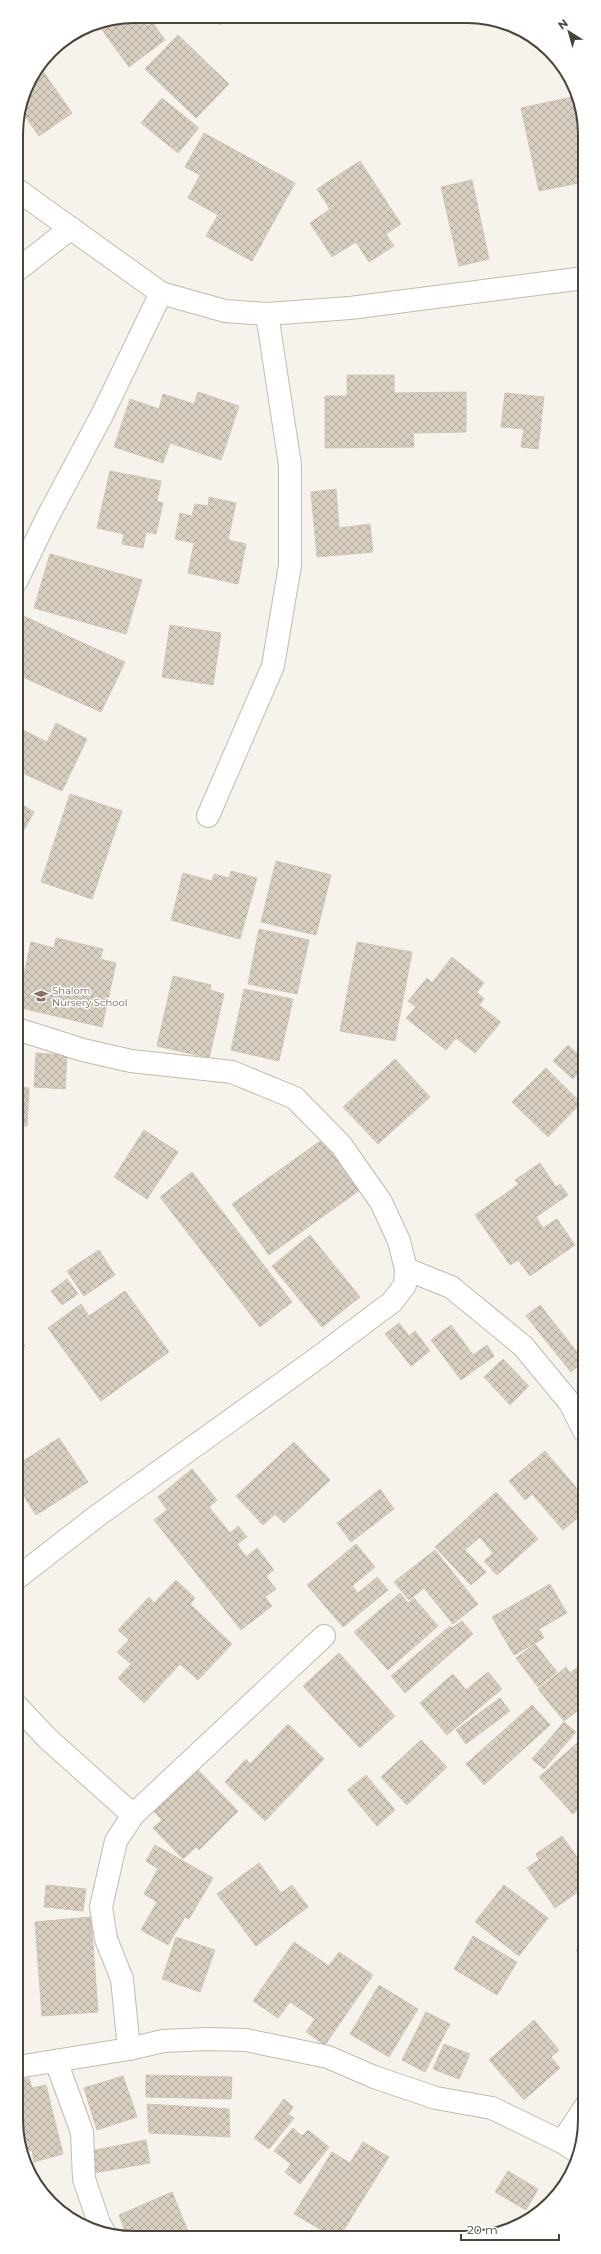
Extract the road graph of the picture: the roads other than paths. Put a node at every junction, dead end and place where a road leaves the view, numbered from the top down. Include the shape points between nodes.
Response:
1 (23, 194) edge
2 (71, 228) junction
3 (23, 266) edge
4 (578, 279) edge
5 (161, 293) junction
6 (267, 314) junction
7 (23, 568) edge
8 (208, 816) dead end
9 (23, 1031) edge
10 (406, 1269) junction
11 (578, 1419) edge
12 (23, 1573) edge
13 (324, 1636) dead end
14 (23, 1712) edge
15 (133, 1815) junction
16 (130, 2049) junction
17 (56, 2061) junction
18 (23, 2066) edge
19 (578, 2126) edge
20 (570, 2148) edge
21 (101, 2226) edge

1 - 2 street
2 - 3 street
2 - 5 street
4 - 6 street via 350,308
5 - 6 street via 225,311
5 - 7 street via 102,415
6 - 8 street via 290,465 290,565 273,666
9 - 10 street via 83,1050 130,1060 232,1072 295,1098 341,1145 381,1202 399,1241
10 - 11 street via 451,1287 523,1346 570,1403
10 - 12 street via 405,1285 392,1302 97,1516
13 - 15 street
14 - 15 street via 48,1739
15 - 16 street via 116,1841 101,1906 106,1939 122,1979
16 - 17 street
16 - 20 street via 163,2041 206,2039 246,2040 284,2047 328,2057 374,2077 436,2098 492,2108
17 - 18 street
17 - 21 street via 82,2132 84,2179
19 - 20 street

